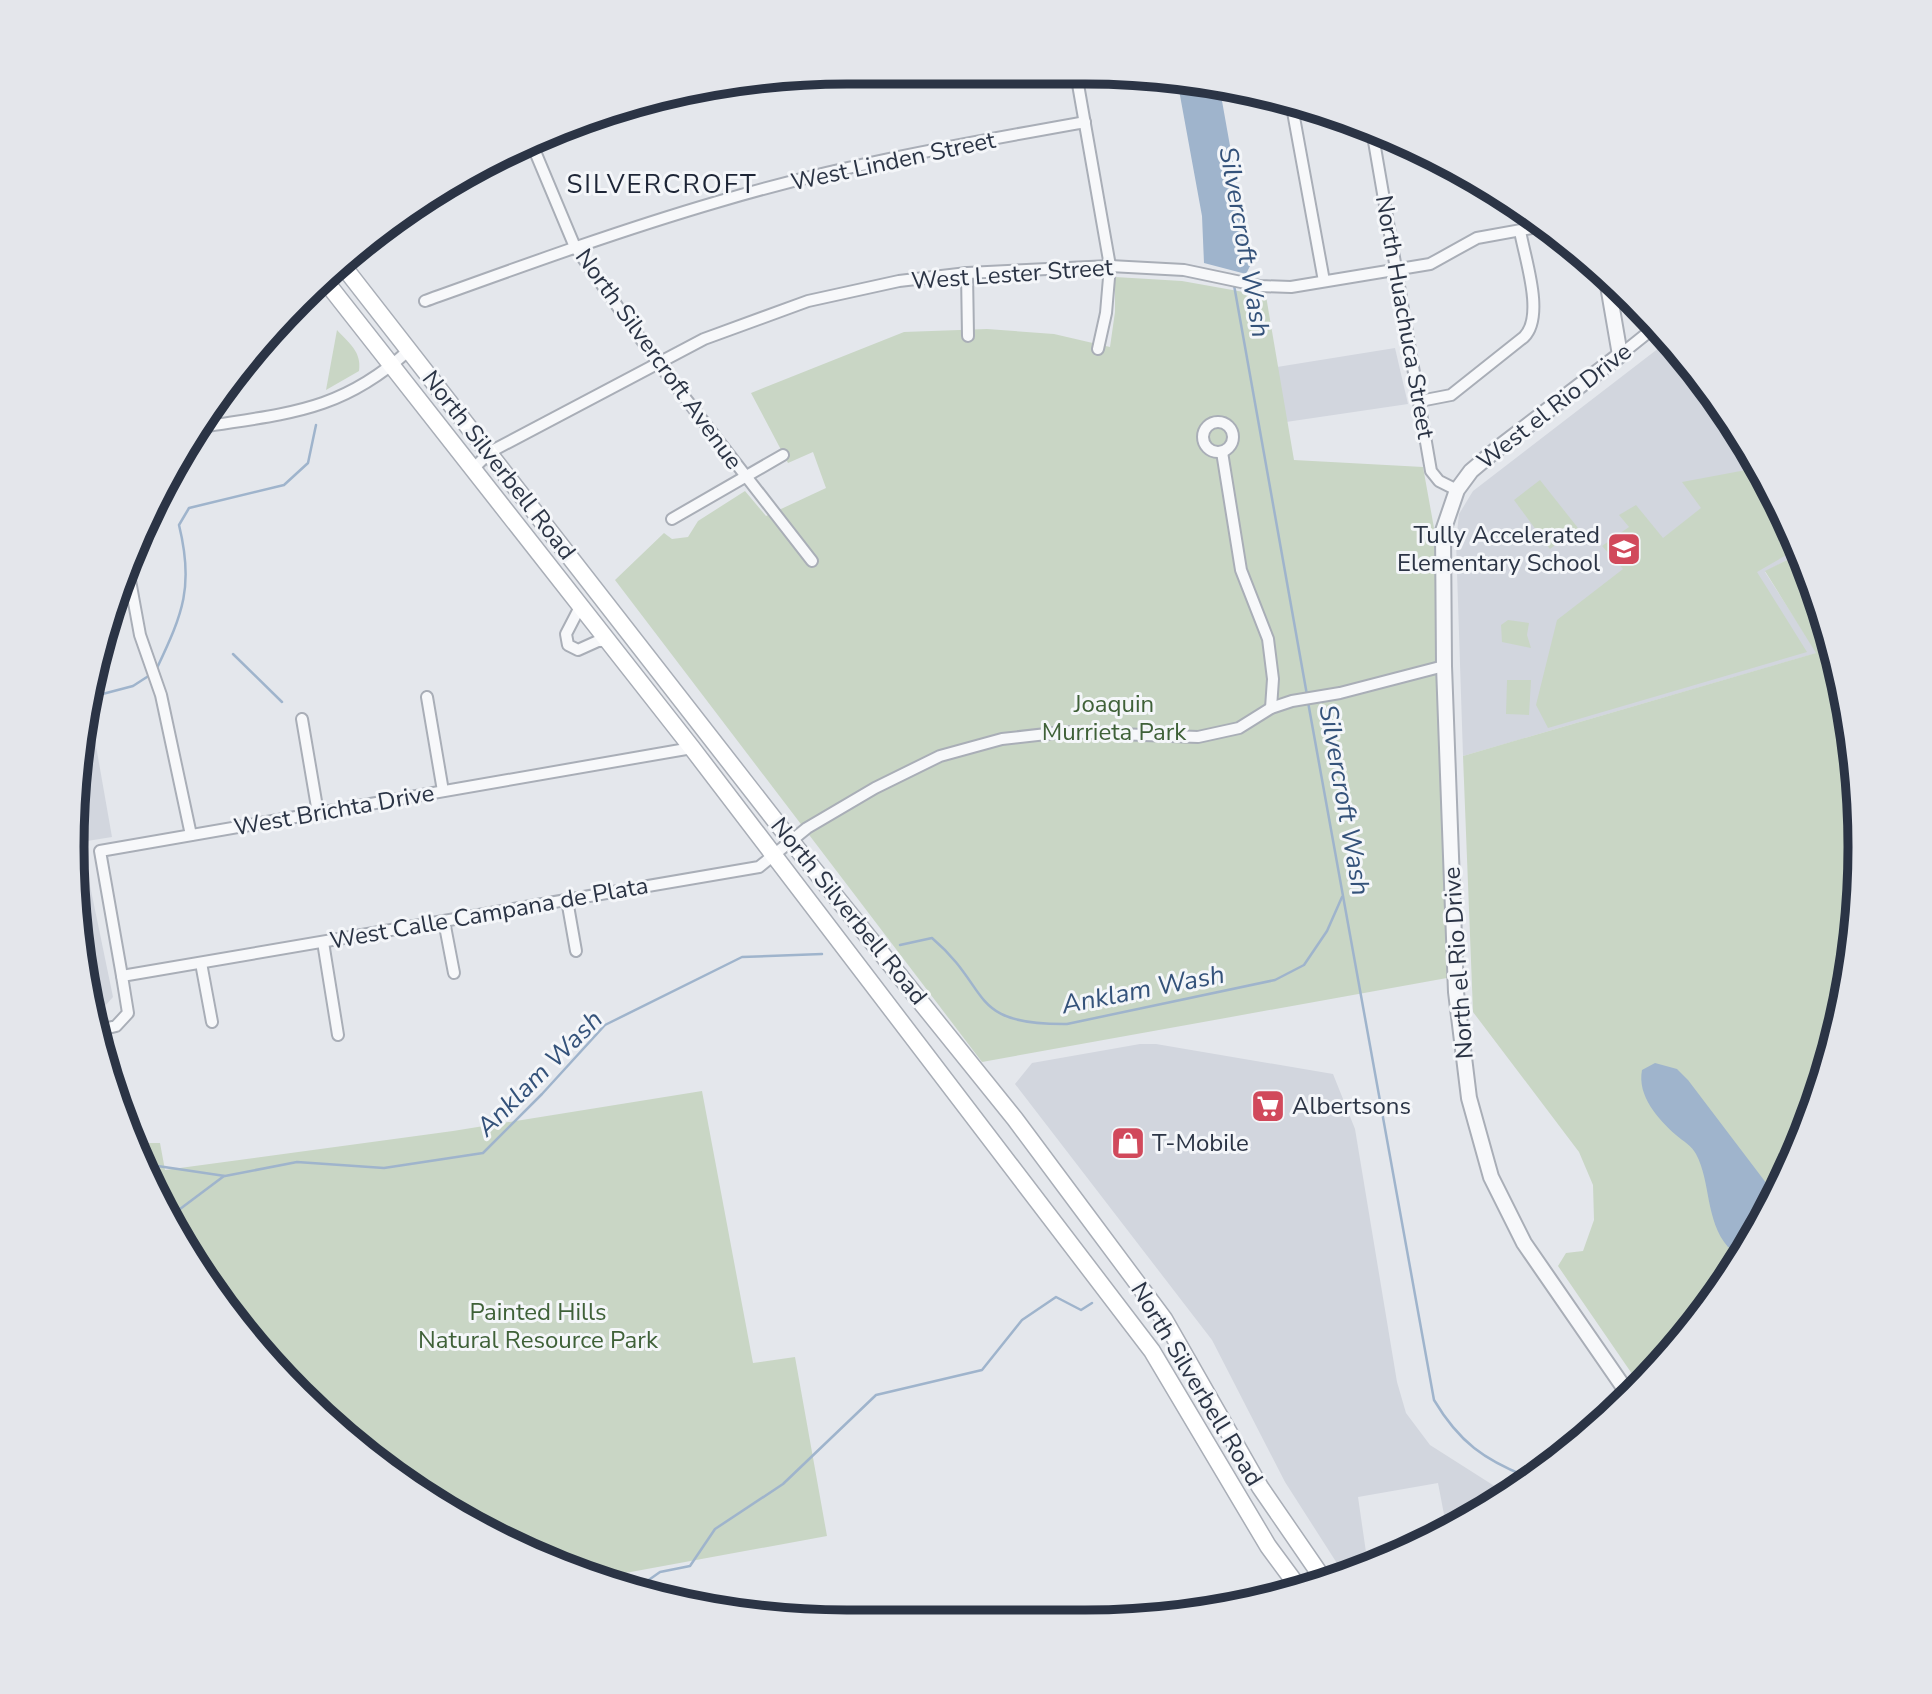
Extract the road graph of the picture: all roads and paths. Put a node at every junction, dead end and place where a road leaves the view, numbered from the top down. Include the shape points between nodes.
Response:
1 (1078, 84) edge
2 (1293, 113) edge
3 (1085, 122) junction
4 (1374, 141) edge
5 (535, 151) edge
6 (1531, 229) edge
7 (1520, 231) junction
8 (575, 247) junction
9 (1110, 266) junction
10 (347, 271) edge
11 (1397, 271) junction
12 (967, 272) junction
13 (1324, 281) junction
14 (329, 286) edge
15 (1609, 292) edge
16 (425, 301) dead end
17 (1649, 333) edge
18 (968, 337) dead end
19 (1098, 349) dead end
20 (408, 351) junction
21 (1620, 355) junction
22 (658, 363) junction
23 (391, 367) junction
24 (1420, 401) junction
25 (212, 424) edge
26 (490, 452) junction
27 (1222, 452) dead end
28 (783, 455) dead end
29 (472, 470) junction
30 (745, 476) junction
31 (1457, 490) junction
32 (672, 519) dead end
33 (812, 561) dead end
34 (131, 584) edge
35 (581, 605) junction
36 (610, 642) junction
37 (1444, 667) junction
38 (427, 697) dead end
39 (1271, 708) junction
40 (165, 709) junction
41 (152, 711) dead end
42 (302, 719) dead end
43 (710, 736) junction
44 (692, 748) junction
45 (443, 791) junction
46 (318, 813) junction
47 (191, 835) junction
48 (791, 841) junction
49 (772, 856) junction
50 (566, 900) junction
51 (444, 921) junction
52 (323, 942) junction
53 (576, 951) dead end
54 (201, 963) junction
55 (454, 973) dead end
56 (122, 976) junction
57 (212, 1022) dead end
58 (106, 1028) edge
59 (338, 1035) dead end
60 (1624, 1388) edge
61 (1319, 1573) edge
62 (1294, 1581) edge

1 - 3 street
2 - 13 street
3 - 8 street, West Linden Street via 895,156 718,201
3 - 9 street
4 - 11 street, North Huachuca Street
5 - 8 street, North Silvercroft Avenue
6 - 7 street, West Lester Street
7 - 11 street, West Lester Street via 1477,238 1430,264
7 - 24 street via 1534,310 1532,327 1451,395
8 - 16 street, West Linden Street
8 - 22 street, North Silvercroft Avenue
9 - 12 street, West Lester Street
9 - 13 street, West Lester Street via 1184,270 1291,287
9 - 19 street
10 - 20 main road, North Silverbell Road
11 - 13 street, West Lester Street
11 - 24 street, North Huachuca Street
12 - 18 street
12 - 22 street, West Lester Street via 808,301 704,339
14 - 23 main road, North Silverbell Road
15 - 21 street
17 - 21 street, West el Rio Drive
20 - 23 street
20 - 26 main road, North Silverbell Road
21 - 31 street, West el Rio Drive via 1497,449
22 - 26 street, West Lester Street
22 - 30 street, North Silvercroft Avenue
23 - 25 street via 346,396 307,410
23 - 29 main road, North Silverbell Road
24 - 31 street, North Huachuca Street via 1431,471
26 - 29 street, West Lester Street
26 - 43 main road, North Silverbell Road
27 - 39 street via 1241,569 1268,639
28 - 30 street
29 - 35 main road, North Silverbell Road
30 - 32 street
30 - 33 street, North Silvercroft Avenue
31 - 37 street, North el Rio Drive via 1443,531
34 - 40 street via 140,635
35 - 36 main road, North Silverbell Road
35 - 36 street via 566,634 568,645 578,650 598,641
36 - 44 main road, North Silverbell Road
37 - 39 street, West Calle Campana de Plata
37 - 60 street, North el Rio Drive via 1456,992 1469,1098 1491,1177 1524,1243
38 - 45 street
39 - 48 street, West Calle Campana de Plata via 1239,728 1198,737 1064,732 1002,739 952,753 875,788
40 - 41 street
40 - 47 street
42 - 46 street
43 - 44 main road
43 - 48 main road, North Silverbell Road
44 - 45 street, West Brichta Drive
44 - 49 main road, North Silverbell Road
45 - 46 street, West Brichta Drive
46 - 47 street, West Brichta Drive
47 - 56 street, West Brichta Drive via 100,851
48 - 49 street, West Calle Campana de Plata
48 - 61 main road, North Silverbell Road via 1015,1119 1164,1319 1260,1487
49 - 50 street, West Calle Campana de Plata via 759,867
49 - 62 main road, North Silverbell Road via 1156,1357 1268,1546
50 - 51 street, West Calle Campana de Plata
50 - 53 street
51 - 52 street, West Calle Campana de Plata
51 - 55 street
52 - 54 street, West Calle Campana de Plata
52 - 59 street
54 - 56 street, West Calle Campana de Plata
54 - 57 street
56 - 58 street via 128,1013 116,1026

